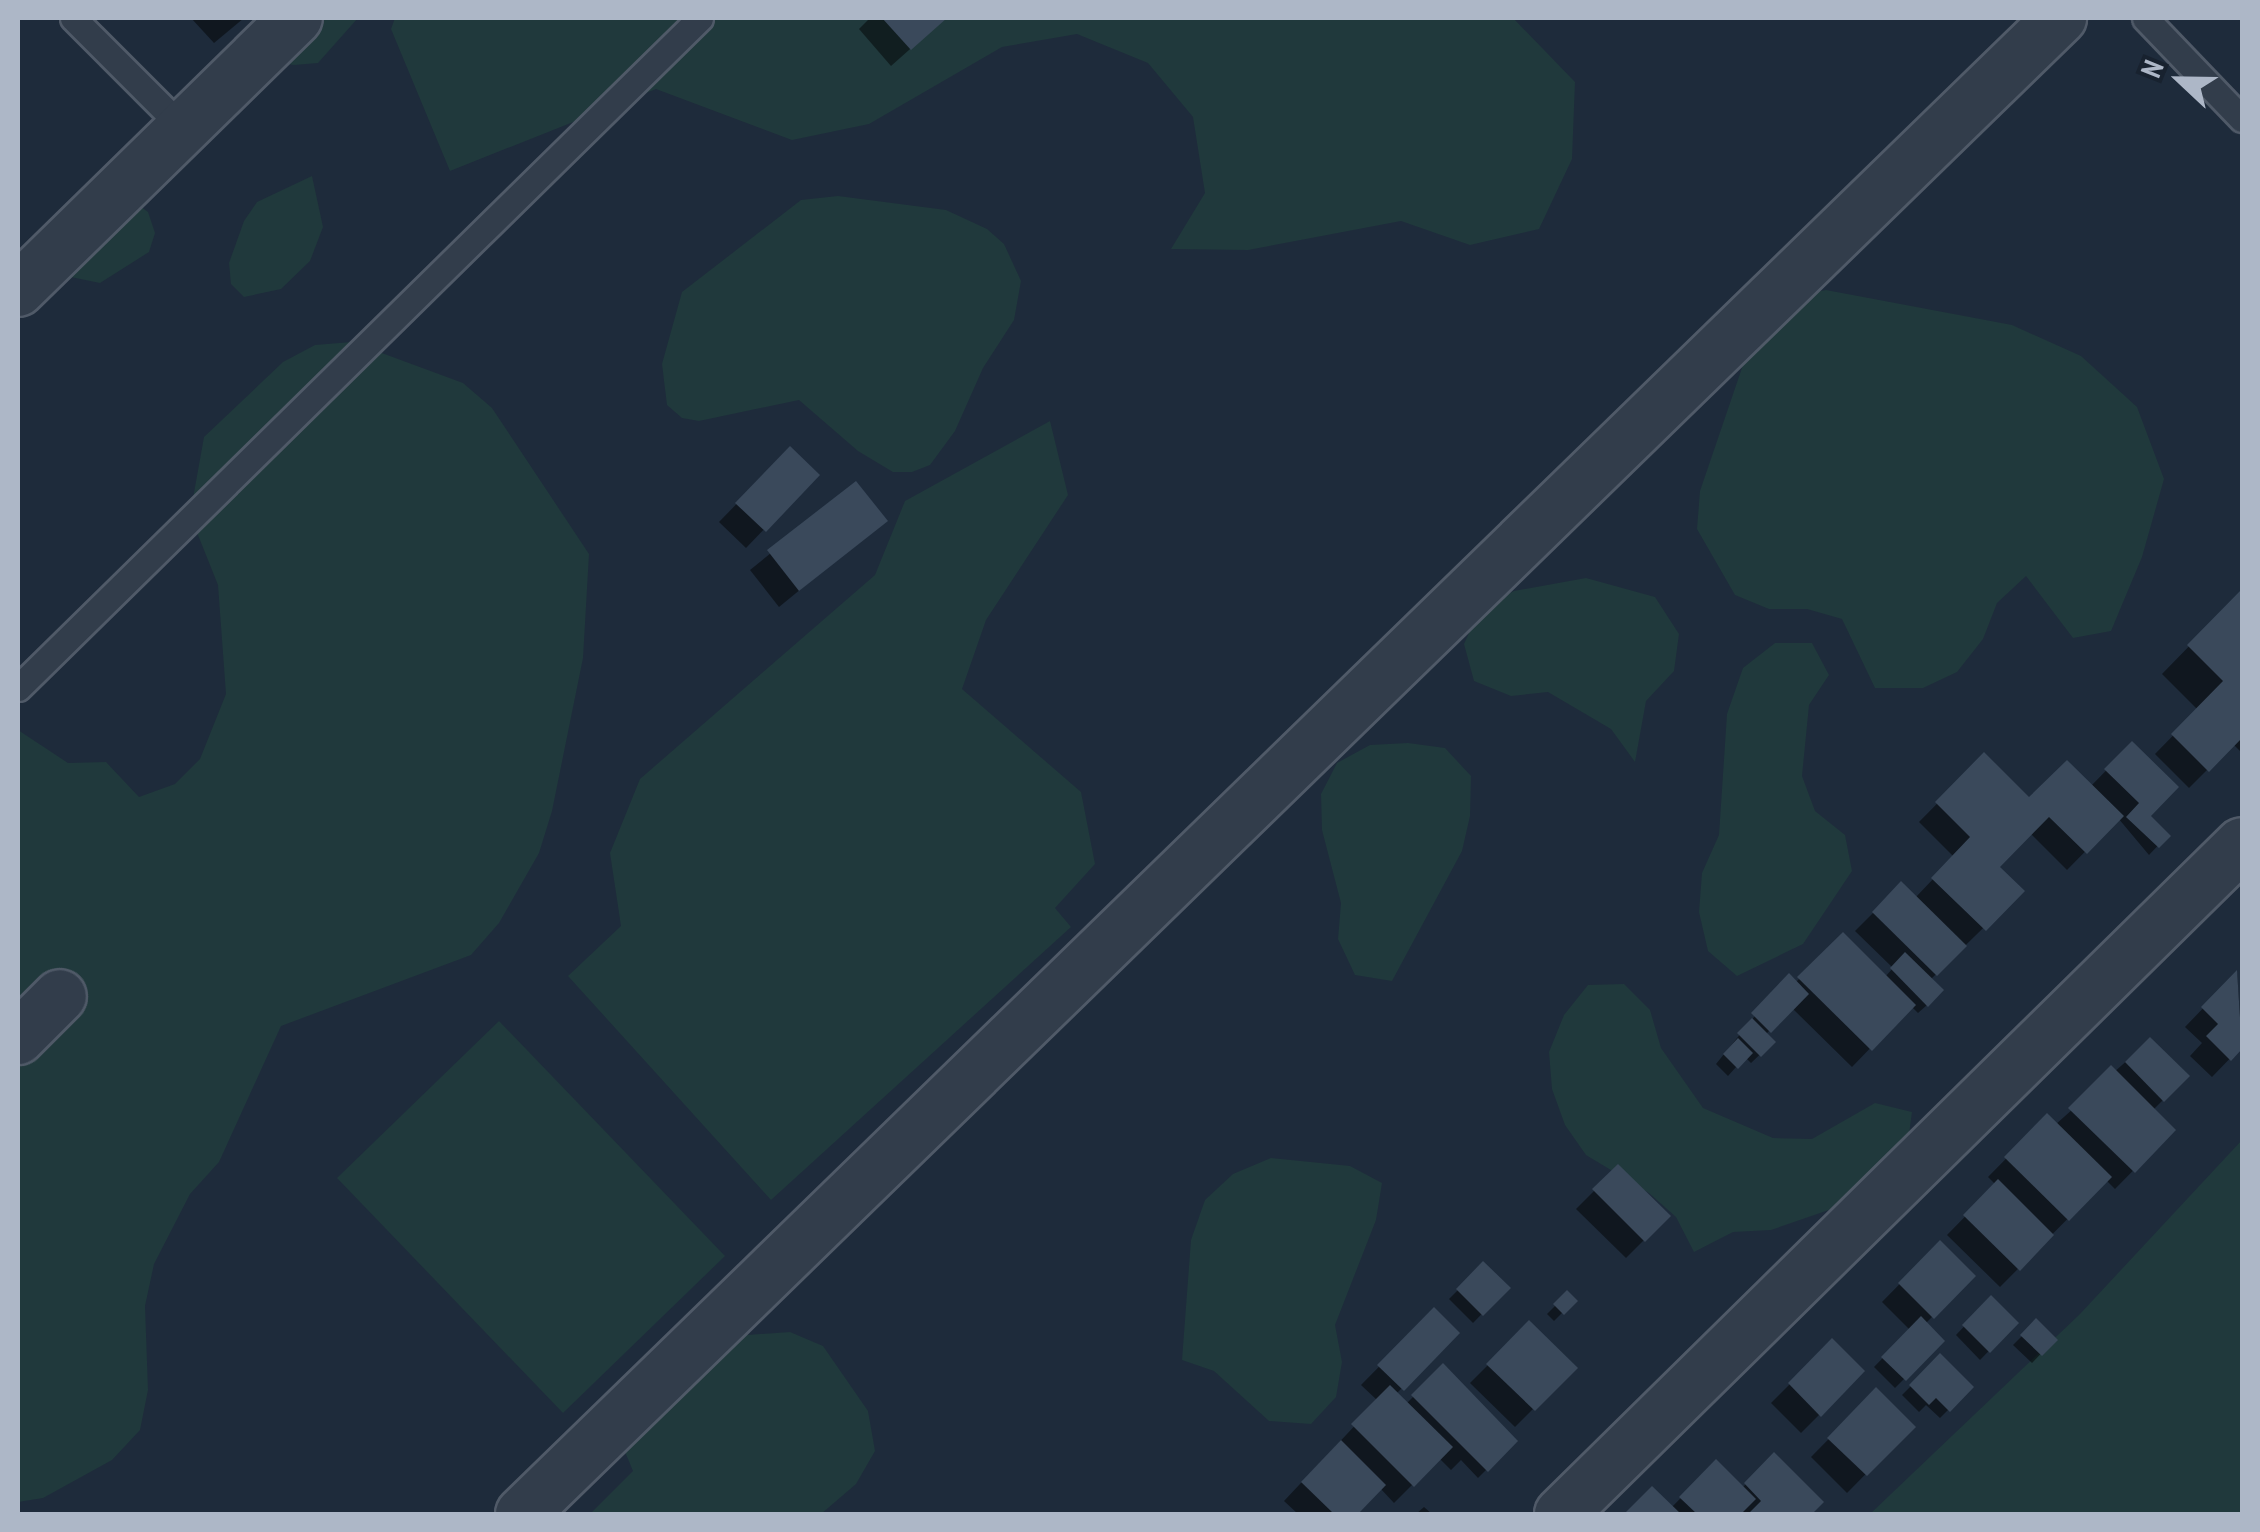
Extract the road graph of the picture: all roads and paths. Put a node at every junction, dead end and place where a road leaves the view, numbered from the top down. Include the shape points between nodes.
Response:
1 (74, 18) edge
2 (296, 18) edge
3 (700, 18) edge
4 (2060, 18) edge
5 (2146, 18) edge
6 (2242, 119) edge
7 (184, 128) junction
8 (18, 290) edge
9 (18, 688) edge
10 (2242, 844) edge
11 (60, 996) dead end
12 (18, 1038) edge
13 (522, 1514) edge
14 (1561, 1514) edge

1 - 7 lane
2 - 7 street
3 - 9 lane
4 - 13 street
5 - 6 lane
7 - 8 street
10 - 14 street
11 - 12 street

